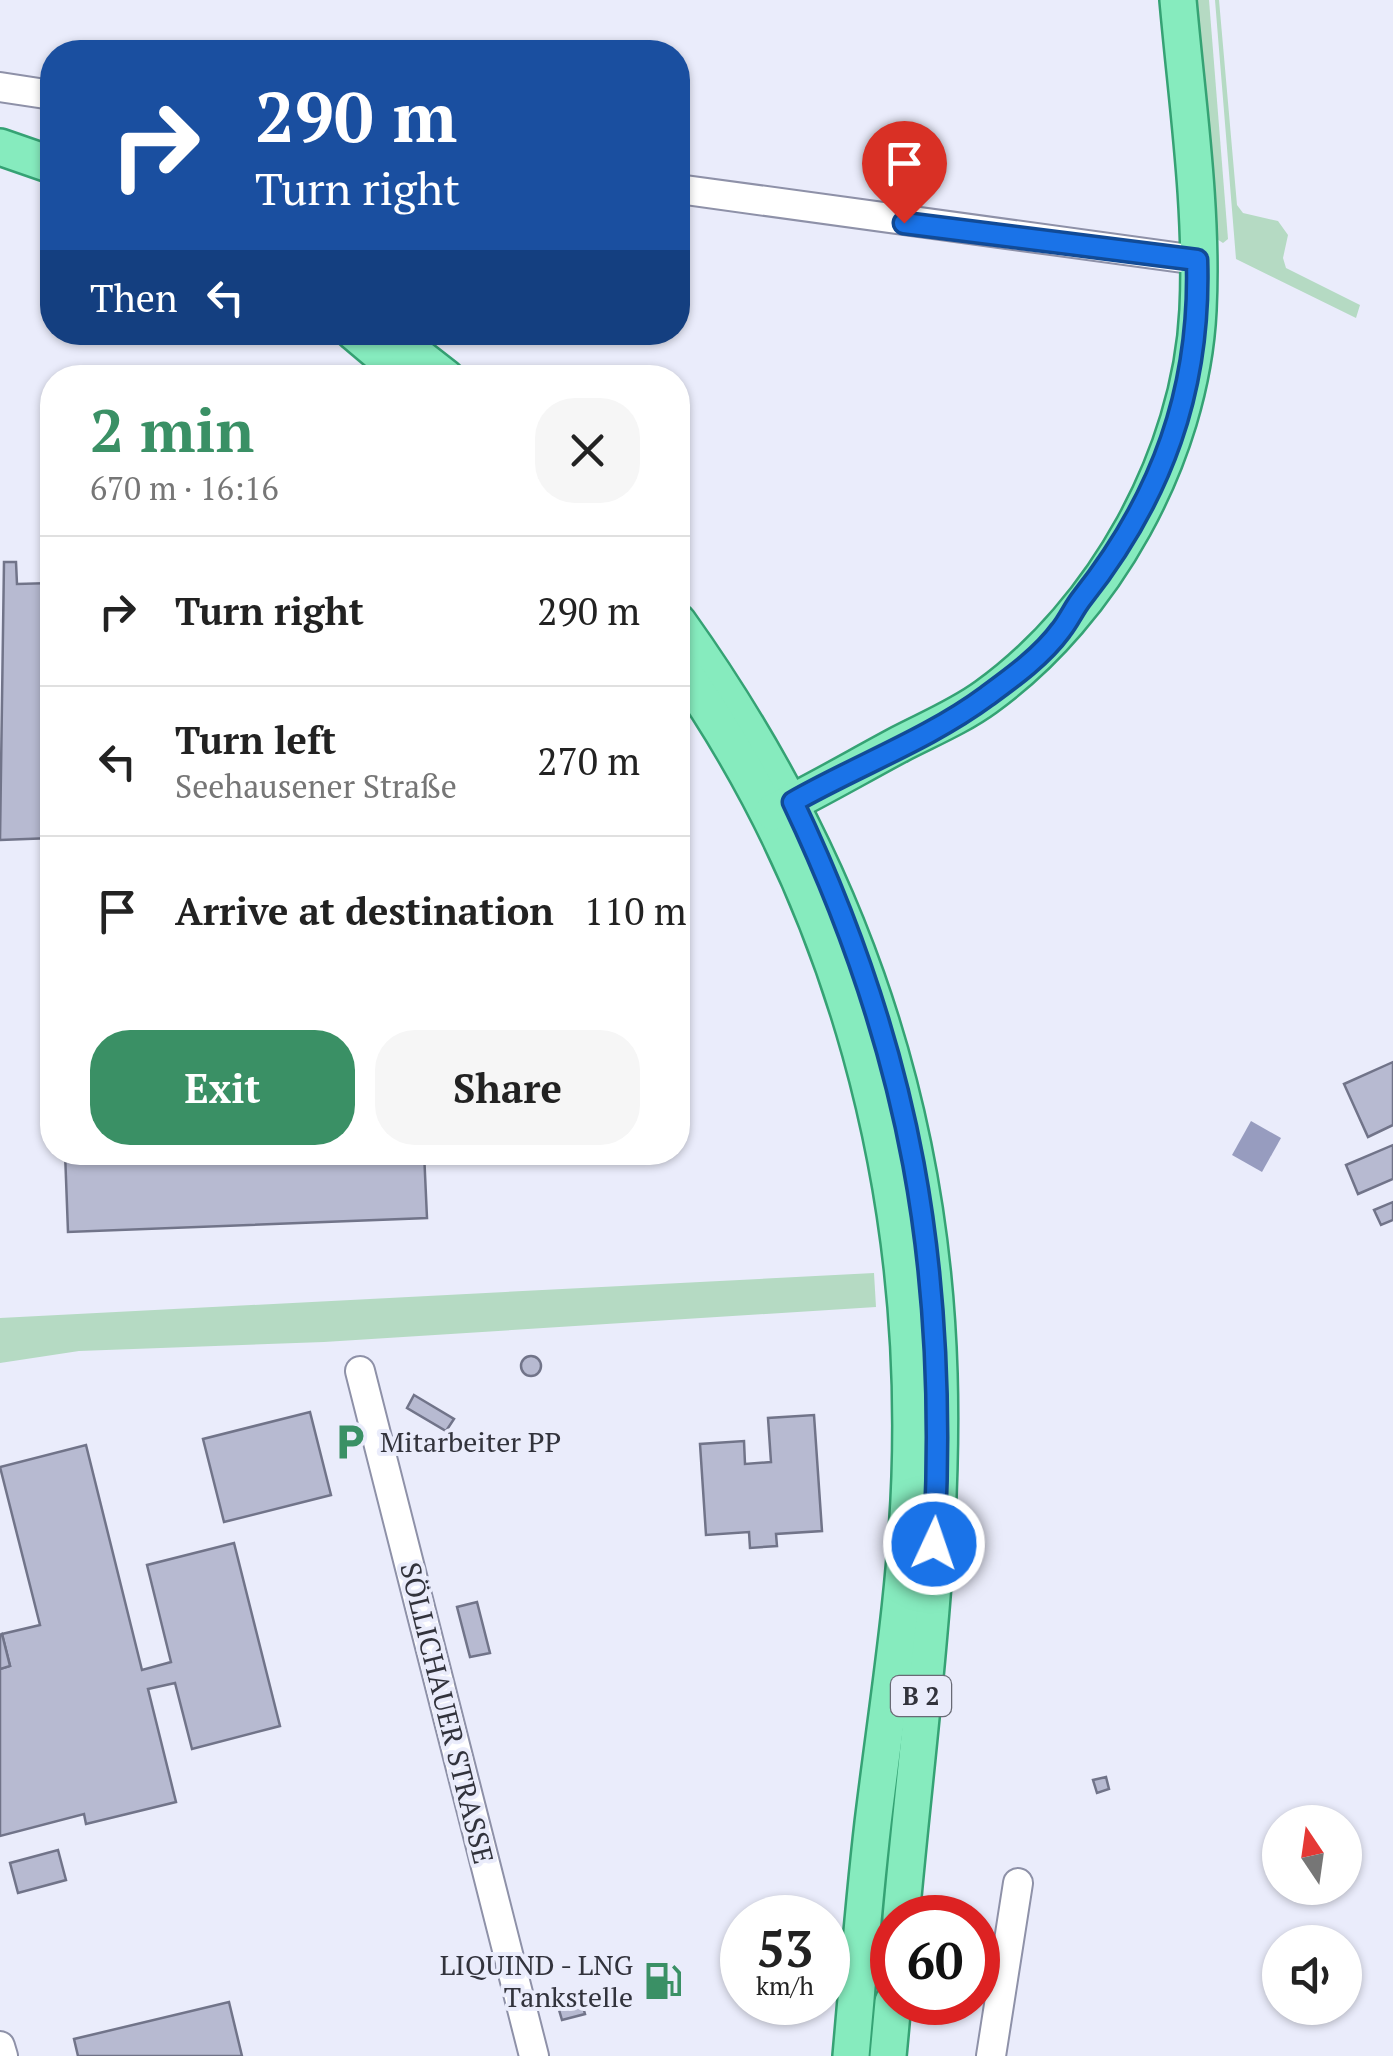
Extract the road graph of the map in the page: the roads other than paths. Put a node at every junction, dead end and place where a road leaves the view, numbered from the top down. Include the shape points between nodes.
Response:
1 (1178, 0) edge
2 (0, 87) edge
3 (40, 93) edge
4 (0, 147) edge
5 (40, 161) edge
6 (690, 191) edge
7 (1197, 260) junction
8 (369, 345) edge
9 (404, 345) edge
10 (393, 365) edge
11 (429, 365) edge
12 (690, 644) edge
13 (690, 681) edge
14 (775, 798) junction
15 (360, 1370) dead end
16 (1018, 1882) dead end
17 (903, 1895) edge
18 (891, 2025) edge
19 (0, 2046) edge
20 (2, 2056) edge
21 (534, 2056) edge
22 (851, 2056) edge
23 (888, 2056) edge
24 (991, 2056) edge

1 - 7 main road
2 - 3 street
4 - 5 main road
6 - 7 street
7 - 14 main road via 1195,351 1170,452 1125,541 1080,601 975,678
8 - 10 main road
9 - 11 main road
12 - 14 main road
13 - 14 main road
14 - 17 main road, B 2 via 854,942 892,1060 951,1370
14 - 22 main road, B 2 via 856,1035 880,1126 905,1281 907,1540
15 - 21 street, SÖLLICHAUER STRASSE
16 - 24 street
18 - 23 main road
19 - 20 street

